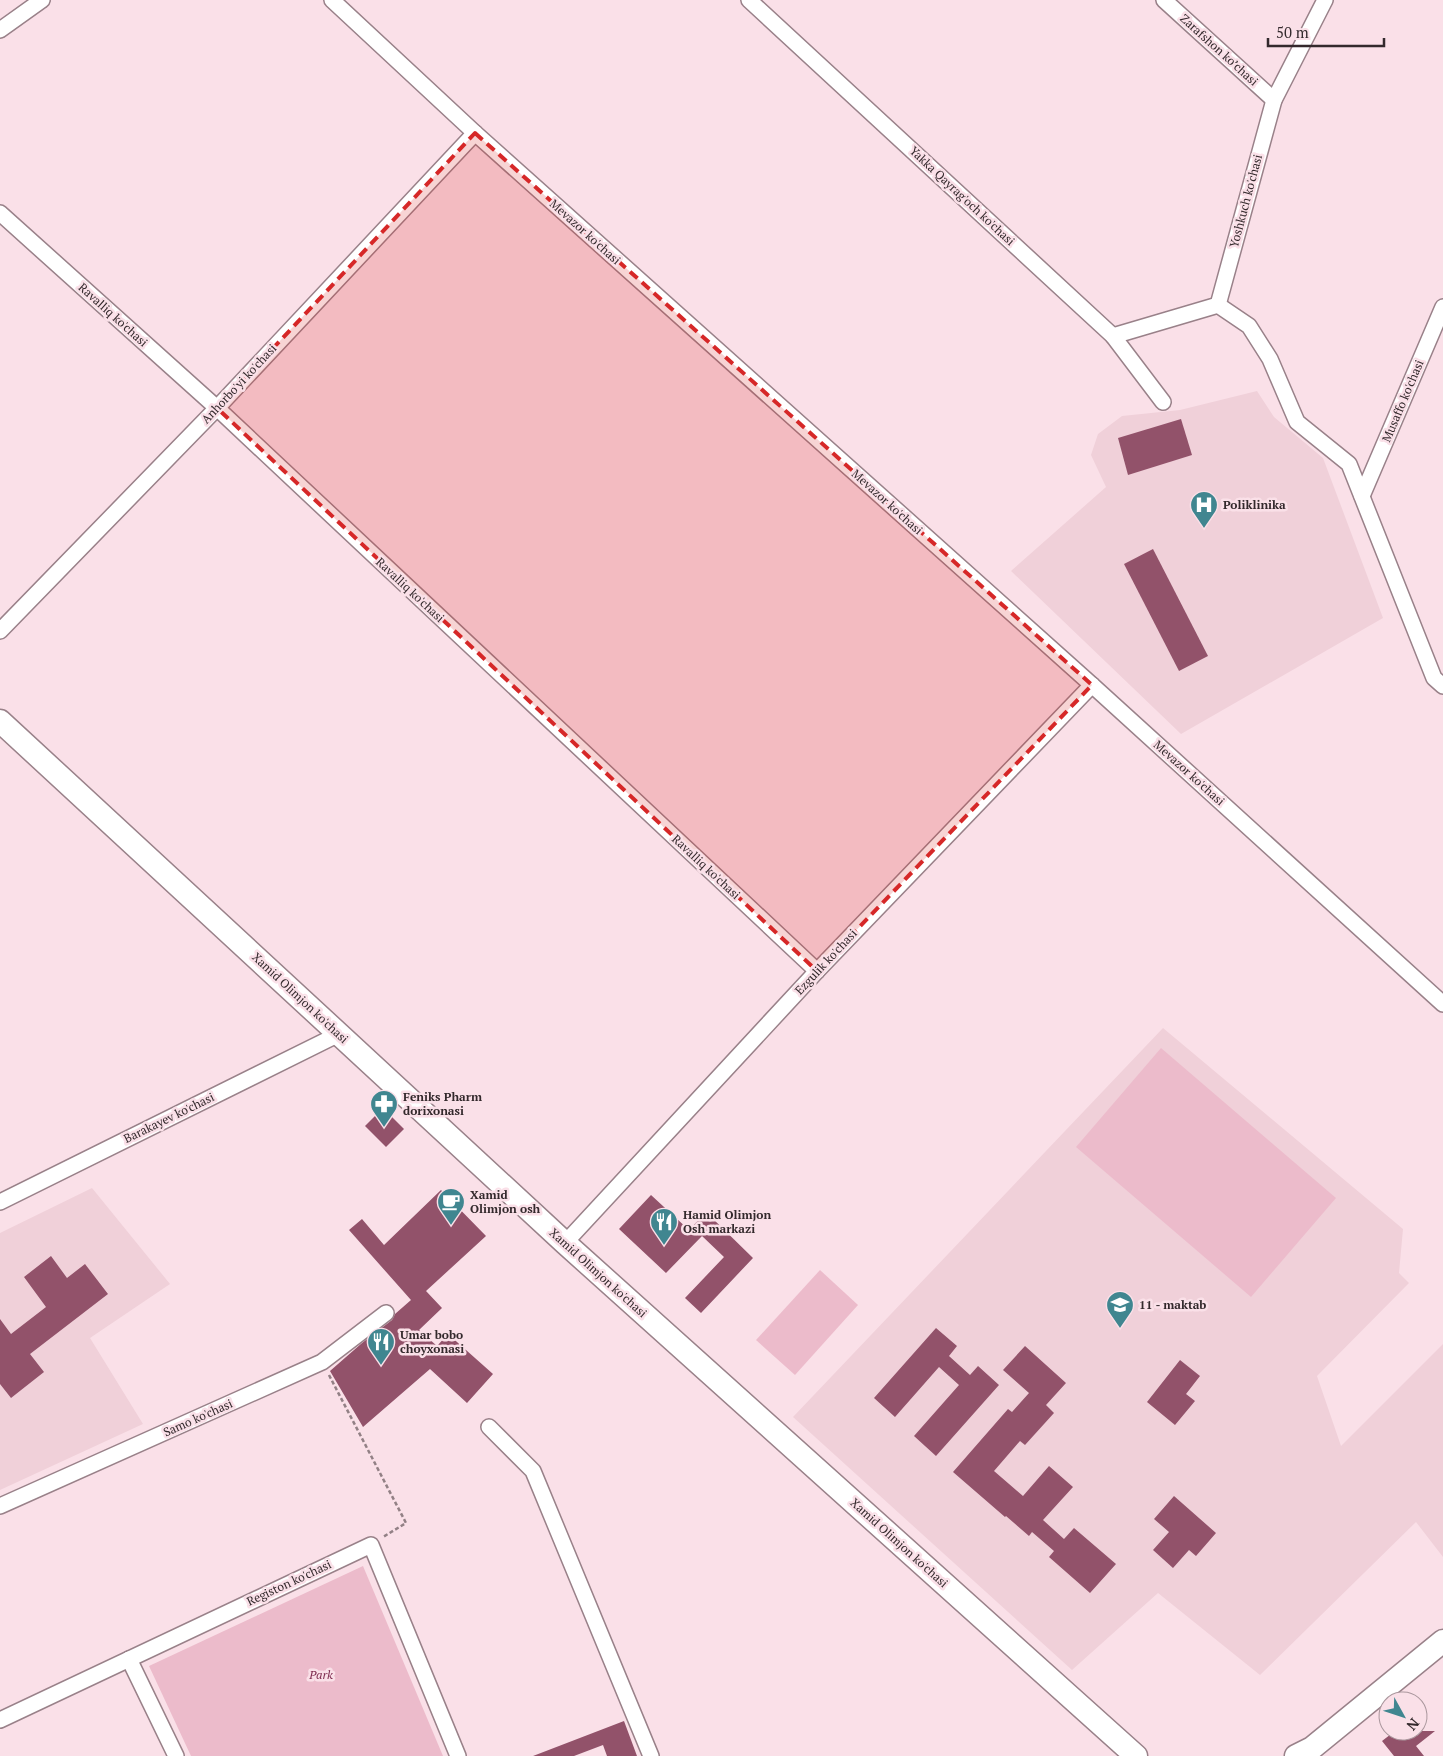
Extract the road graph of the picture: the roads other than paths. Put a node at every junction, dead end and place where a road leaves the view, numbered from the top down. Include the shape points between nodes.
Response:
1 (42, 0) edge
2 (332, 0) edge
3 (750, 0) edge
4 (1164, 0) edge
5 (1325, 0) edge
6 (0, 30) edge
7 (1274, 100) junction
8 (475, 133) junction
9 (0, 213) edge
10 (1218, 305) junction
11 (1443, 307) edge
12 (1113, 336) junction
13 (1163, 402) dead end
14 (217, 408) junction
15 (1362, 496) junction
16 (0, 632) edge
17 (1092, 685) junction
18 (1443, 686) edge
19 (0, 721) edge
20 (817, 971) junction
21 (1443, 1004) edge
22 (339, 1034) junction
23 (0, 1202) edge
24 (565, 1243) junction
25 (386, 1313) dead end
26 (489, 1427) dead end
27 (0, 1506) edge
28 (1443, 1641) edge
29 (129, 1659) junction
30 (0, 1720) edge
31 (176, 1756) edge
32 (458, 1756) edge
33 (651, 1756) edge
34 (1136, 1756) edge
35 (1296, 1756) edge

1 - 6 street
2 - 8 street, Mevazor ko'chasi
3 - 12 street, Yakka Qayrag'och ko'chasi
4 - 7 street, Zarafshon ko’chasi
5 - 7 street, Yoshkuch ko'chasi
7 - 10 street, Yoshkuch ko'chasi
8 - 14 street, Anhorbo'yi ko'chasi
8 - 17 street, Mevazor ko'chasi
9 - 14 street, Ravalliq ko'chasi
10 - 12 street
10 - 15 street via 1249,326 1270,359 1297,422 1349,464
11 - 15 street, Musaffo ko'chasi
12 - 13 street, Yakka Qayrag'och ko'chasi
14 - 16 street, Anhorbo'yi ko'chasi
14 - 20 street, Ravalliq ko'chasi
15 - 18 street via 1434,678
17 - 20 street, Ezgulik ko'chasi
17 - 21 street, Mevazor ko'chasi
19 - 22 main road, Xamid Olimjon ko'chasi
20 - 24 street, Ezgulik ko'chasi
22 - 23 street, Barakayev ko'chasi
22 - 24 main road, Xamid Olimjon ko'chasi
24 - 34 main road, Xamid Olimjon ko'chasi
25 - 27 street, Samo ko'chasi via 322,1362
26 - 33 street via 533,1471
28 - 35 main road via 1312,1748
29 - 30 street, Registon ko'chasi
29 - 31 street
29 - 32 street, Registon ko'chasi via 371,1545

